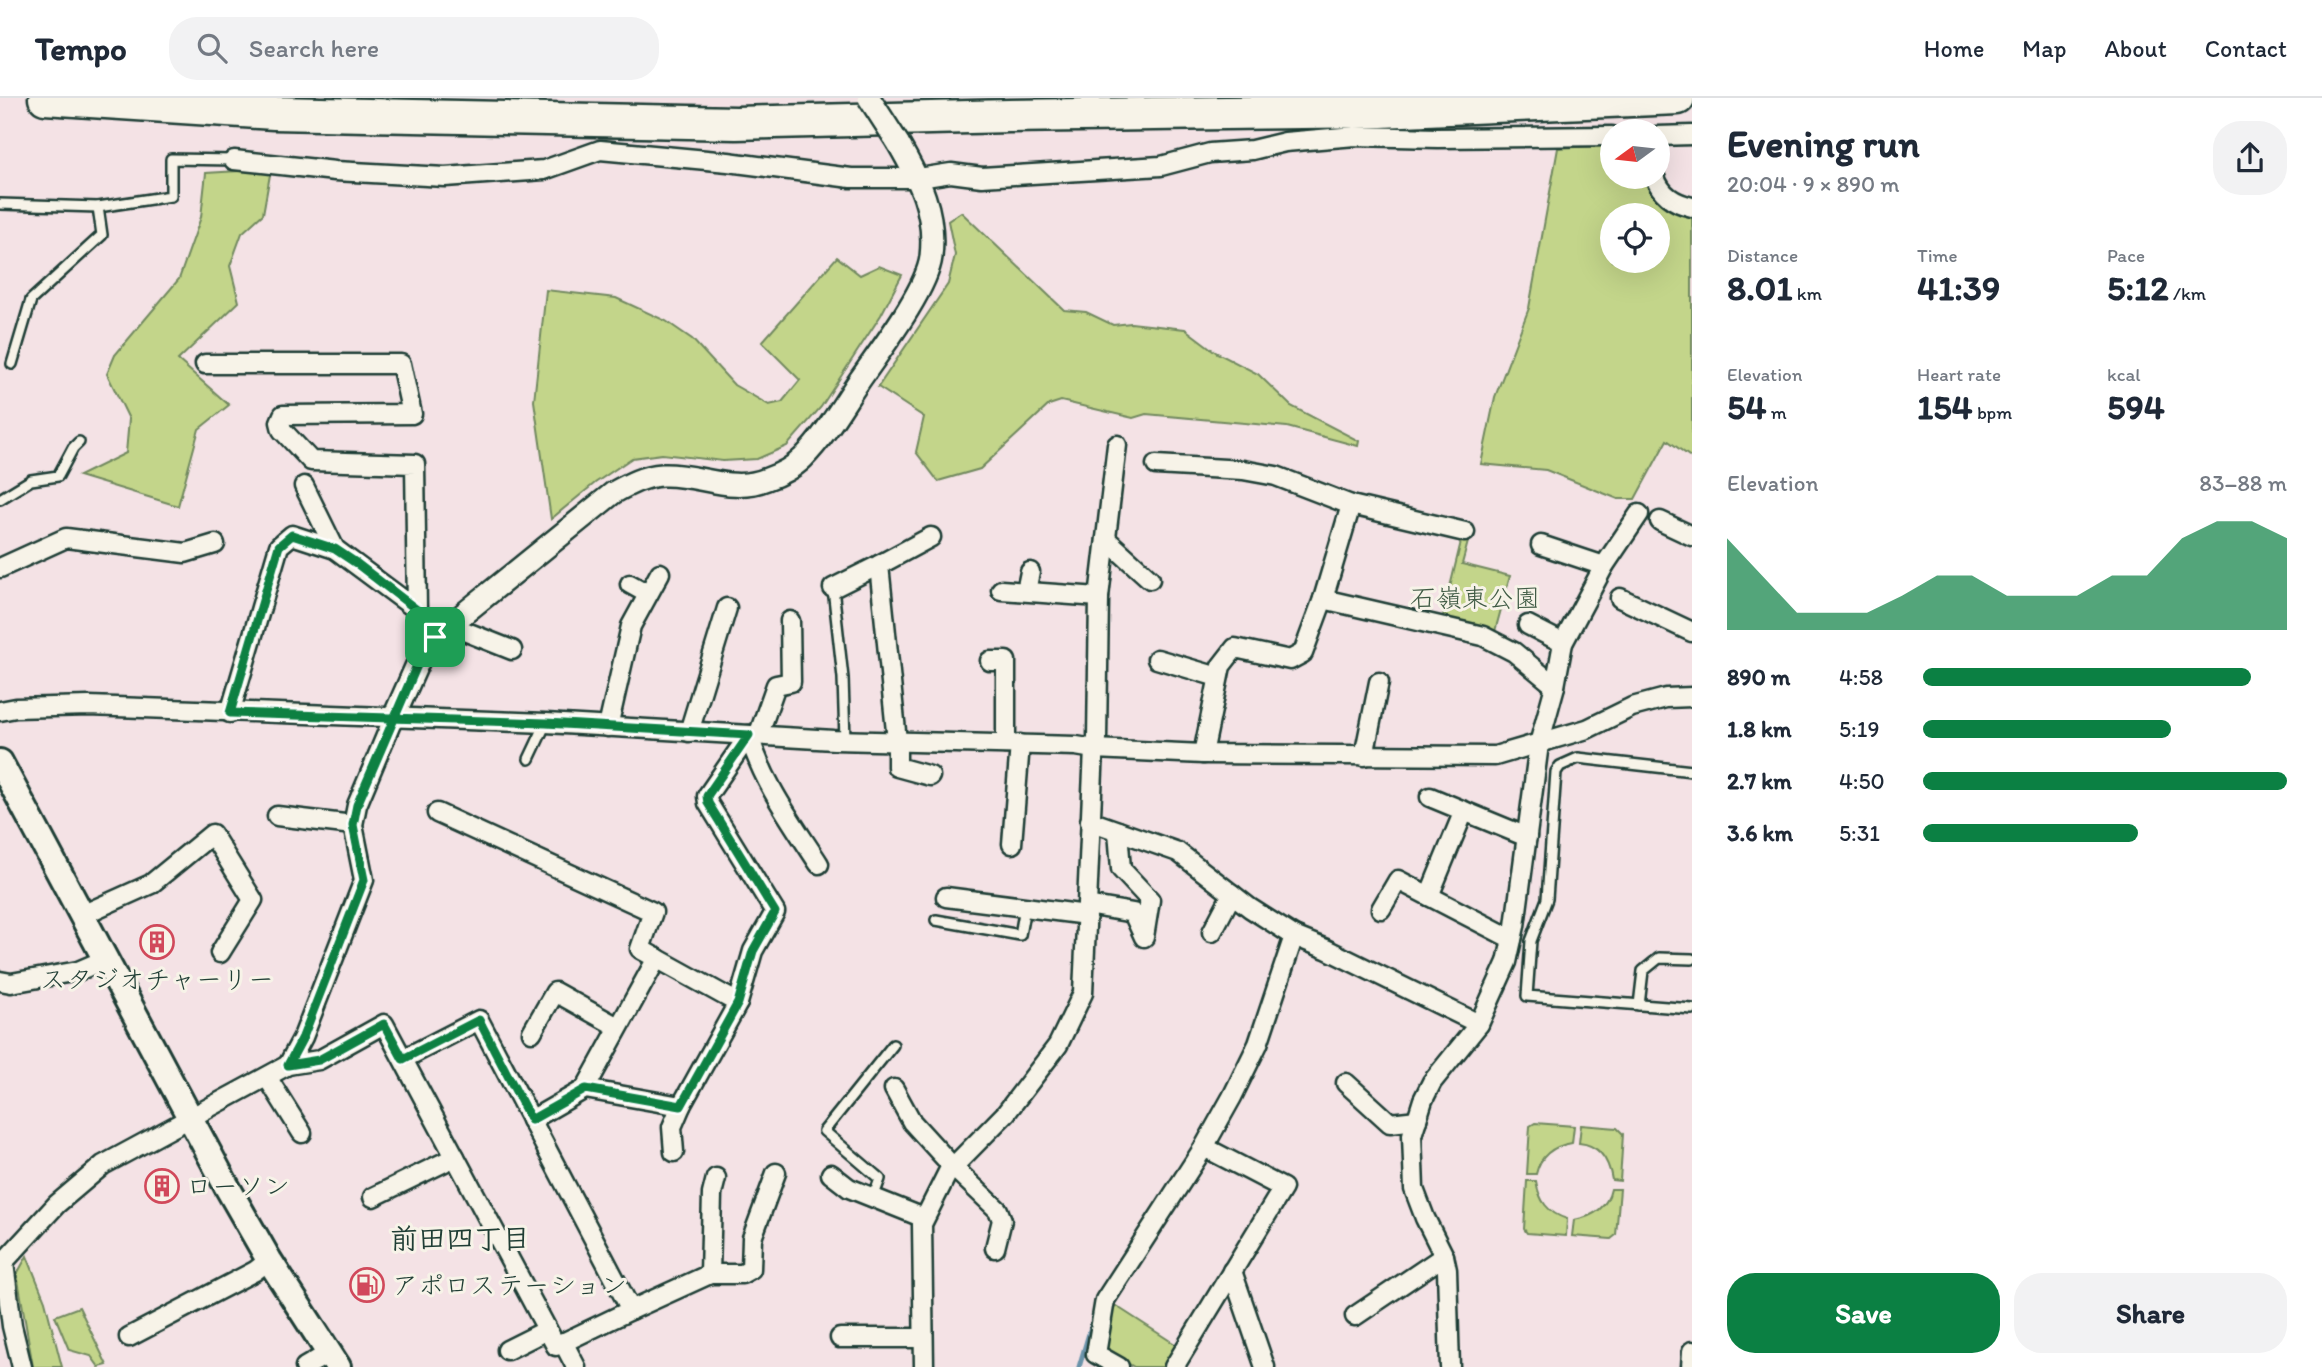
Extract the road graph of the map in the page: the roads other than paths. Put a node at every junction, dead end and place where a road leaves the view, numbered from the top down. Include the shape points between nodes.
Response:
1 (45, 98) edge
2 (869, 98) edge
3 (1678, 98) edge
4 (1670, 135) edge
5 (1692, 135) edge
6 (1600, 136) edge
7 (234, 160) joint
8 (919, 178) junction
9 (1662, 189) edge
10 (0, 204) edge
11 (1692, 206) edge
12 (97, 207) junction
13 (12, 363) dead end
14 (205, 364) dead end
15 (79, 442) dead end
16 (1117, 445) dead end
17 (1156, 465) dead end
18 (304, 486) dead end
19 (0, 499) edge
20 (1351, 505) junction
21 (1639, 514) dead end
22 (1660, 521) dead end
23 (1465, 532) dead end
24 (1692, 536) edge
25 (931, 537) dead end
26 (1106, 539) junction
27 (215, 544) dead end
28 (1541, 545) dead end
29 (335, 549) junction
30 (879, 565) junction
31 (1604, 566) junction
32 (0, 568) edge
33 (1030, 572) dead end
34 (660, 573) dead end
35 (1150, 579) dead end
36 (630, 584) dead end
37 (833, 588) joint
38 (1001, 590) dead end
39 (1026, 592) junction
40 (648, 594) junction
41 (1099, 597) junction
42 (1620, 598) dead end
43 (1323, 600) junction
44 (727, 608) dead end
45 (417, 610) junction
46 (790, 621) dead end
47 (1528, 625) dead end
48 (442, 631) junction
49 (1692, 632) edge
50 (1563, 643) junction
51 (512, 650) dead end
52 (1157, 659) dead end
53 (1005, 661) dead end
54 (1218, 677) junction
55 (1378, 682) dead end
56 (1555, 686) junction
57 (1692, 697) edge
58 (0, 711) edge
59 (230, 713) junction
60 (393, 719) junction
61 (546, 723) junction
62 (608, 727) junction
63 (690, 732) junction
64 (754, 735) junction
65 (845, 740) junction
66 (897, 741) junction
67 (1013, 744) junction
68 (1539, 744) junction
69 (1094, 748) junction
70 (1203, 754) junction
71 (1364, 756) junction
72 (529, 759) dead end
73 (0, 762) edge
74 (1692, 771) edge
75 (930, 776) dead end
76 (1430, 797) dead end
77 (1464, 811) junction
78 (438, 813) dead end
79 (277, 817) dead end
80 (1090, 821) junction
81 (353, 825) junction
82 (1118, 831) junction
83 (1527, 837) junction
84 (1012, 844) dead end
85 (819, 864) dead end
86 (1233, 894) junction
87 (1429, 896) junction
88 (946, 897) dead end
89 (1025, 907) junction
90 (1381, 909) dead end
91 (1087, 910) junction
92 (82, 915) junction
93 (936, 919) dead end
94 (1212, 932) dead end
95 (1293, 936) junction
96 (1512, 939) junction
97 (220, 953) dead end
98 (657, 958) junction
99 (106, 959) junction
100 (1692, 959) edge
101 (0, 981) edge
102 (738, 1003) junction
103 (1639, 1005) junction
104 (1692, 1009) edge
105 (1479, 1024) junction
106 (618, 1027) junction
107 (531, 1032) dead end
108 (893, 1045) dead end
109 (403, 1059) junction
110 (288, 1065) junction
111 (267, 1077) junction
112 (1346, 1083) dead end
113 (586, 1089) junction
114 (894, 1089) dead end
115 (681, 1106) junction
116 (190, 1119) junction
117 (531, 1120) junction
118 (1417, 1120) junction
119 (302, 1133) dead end
120 (1204, 1147) junction
121 (674, 1152) dead end
122 (455, 1157) junction
123 (953, 1167) junction
124 (776, 1173) dead end
125 (831, 1174) dead end
126 (716, 1178) dead end
127 (373, 1197) dead end
128 (873, 1198) junction
129 (924, 1218) junction
130 (995, 1248) dead end
131 (1444, 1256) junction
132 (269, 1260) junction
133 (2, 1264) edge
134 (1232, 1271) junction
135 (710, 1274) junction
136 (631, 1310) junction
137 (1355, 1316) dead end
138 (547, 1330) junction
139 (129, 1337) dead end
140 (840, 1338) dead end
141 (923, 1338) junction
142 (563, 1342) junction
143 (507, 1350) dead end
144 (1692, 1352) edge
145 (333, 1360) edge
146 (22, 1367) edge
147 (305, 1367) edge
148 (576, 1367) edge
149 (924, 1367) edge
150 (1119, 1367) edge
151 (1174, 1367) edge
152 (1265, 1367) edge
153 (1450, 1367) edge
154 (1691, 1367) edge

1 - 3 highway via 274,113 736,123 1381,111
2 - 8 street, bridge
4 - 5 street
6 - 8 street via 1355,136 1210,153 1161,166
7 - 8 street via 445,177 544,170 600,149 851,178
7 - 12 lane via 171,159 172,196
8 - 48 street via 932,236 931,261 921,287 802,459 780,474 750,485 664,475 635,481 613,493
9 - 11 street via 1666,196
10 - 12 lane
12 - 13 lane via 102,235 31,300
14 - 45 street via 401,365 412,414 283,415 280,422 311,461 415,464
15 - 19 lane via 58,476 31,480
16 - 26 street
17 - 20 street via 1265,474
18 - 29 street
20 - 23 street
20 - 43 street
21 - 31 street
22 - 24 street
25 - 30 street
26 - 35 street
26 - 41 street
27 - 32 street via 185,553 66,538
28 - 31 street
29 - 45 street
29 - 59 street via 292,535 279,546
30 - 37 street
30 - 66 street
31 - 50 street
33 - 39 street
34 - 40 street
36 - 40 street
37 - 65 lane
38 - 39 street
39 - 41 street
40 - 62 street via 631,626
41 - 69 street
42 - 49 street
43 - 54 street via 1303,653 1290,660 1235,649 1220,666
43 - 56 street via 1483,636 1514,652
44 - 63 street
45 - 48 street
46 - 64 street via 791,682 776,685
47 - 50 street
48 - 51 street
48 - 60 street via 424,649
50 - 56 street
52 - 54 street
53 - 67 street
54 - 70 street
55 - 71 street
56 - 68 street
57 - 68 street via 1666,698 1632,708
58 - 59 street via 89,706
59 - 60 street
60 - 61 street
60 - 81 street
61 - 62 street
61 - 72 lane
62 - 63 street
63 - 64 street
64 - 65 street
64 - 85 street via 757,762 770,788
64 - 102 street via 707,796 775,912 753,951
65 - 66 street
66 - 67 street
66 - 75 street via 897,766
67 - 69 street
67 - 84 street
68 - 71 street via 1495,756
68 - 83 street
69 - 70 street
69 - 80 street
70 - 71 street
73 - 92 main road
74 - 103 lane via 1578,758 1556,772 1547,899 1531,941 1527,996
76 - 77 street
77 - 83 street
77 - 87 street
78 - 98 street via 653,912 640,949
79 - 81 street
80 - 82 street
80 - 91 street
81 - 110 street via 364,880
82 - 86 street via 1178,852
82 - 91 street via 1121,869 1150,900 1144,936 1133,913
83 - 96 street
86 - 94 street
86 - 95 street
87 - 90 street via 1398,880
87 - 96 street
88 - 89 street
89 - 91 street
89 - 93 lane via 1020,934
91 - 123 street via 1083,993 1059,1045 1006,1113
92 - 97 street via 151,884 212,834 253,900
92 - 99 main road
95 - 105 street
95 - 120 street via 1258,1044
96 - 105 street via 1507,962
98 - 102 street
98 - 106 street
99 - 101 street via 78,971
99 - 116 main road
100 - 103 lane via 1659,958 1643,971
102 - 115 street
103 - 104 lane
105 - 118 street via 1432,1082
106 - 107 street via 555,992
106 - 113 street
108 - 128 lane via 824,1131 880,1179
109 - 110 street via 384,1024 319,1060
109 - 117 street via 479,1020
109 - 122 street
110 - 111 street
111 - 116 street
111 - 119 street
112 - 118 street via 1390,1123
113 - 115 street
113 - 117 street
114 - 123 street via 912,1122
115 - 121 street via 672,1127
116 - 132 main road
116 - 133 street via 103,1165 57,1204
117 - 136 street
118 - 131 street via 1412,1135 1414,1189
120 - 134 street via 1283,1188
120 - 150 street via 1105,1300 1096,1354
122 - 127 street
122 - 138 street
123 - 129 street
123 - 130 street via 998,1210 1002,1220
124 - 135 street via 752,1238 751,1269 742,1274
125 - 128 street
126 - 135 street
128 - 129 street
129 - 141 street
131 - 137 street
131 - 153 street
132 - 139 street
132 - 145 main road
133 - 146 street
134 - 151 street
134 - 152 street
135 - 136 street
136 - 142 street
138 - 142 street via 555,1346
138 - 143 street
140 - 141 street
141 - 149 street
142 - 148 street
144 - 154 street
145 - 147 street

